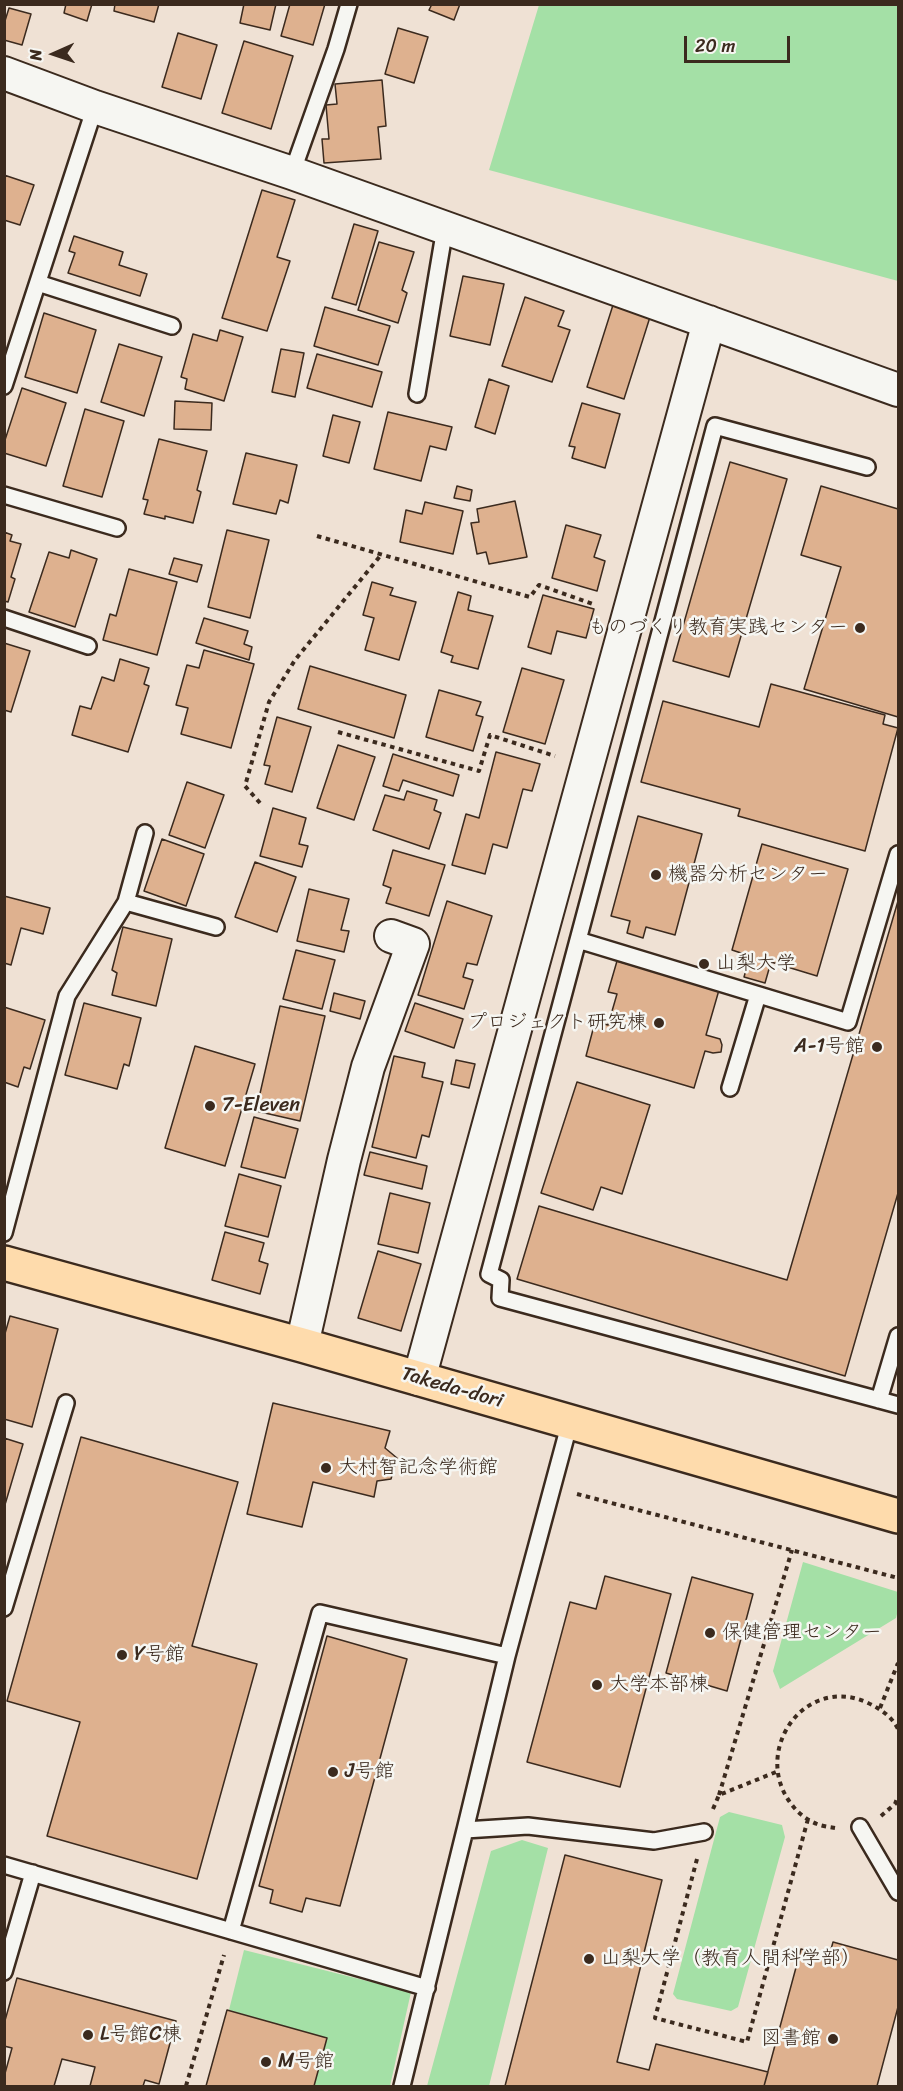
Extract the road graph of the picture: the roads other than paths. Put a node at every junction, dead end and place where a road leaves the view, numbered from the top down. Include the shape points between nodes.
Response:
1 (349, 4) edge
2 (4, 74) edge
3 (95, 107) junction
4 (292, 173) junction
5 (445, 228) junction
6 (38, 283) junction
7 (709, 322) junction
8 (172, 326) dead end
9 (4, 386) edge
10 (898, 390) edge
11 (417, 394) dead end
12 (867, 467) dead end
13 (4, 495) edge
14 (117, 528) dead end
15 (4, 618) edge
16 (88, 646) dead end
17 (145, 833) dead end
18 (898, 854) edge
19 (126, 902) junction
20 (216, 927) dead end
21 (391, 936) dead end
22 (578, 940) junction
23 (758, 995) junction
24 (730, 1088) dead end
25 (4, 1233) edge
26 (4, 1263) edge
27 (898, 1336) edge
28 (302, 1346) junction
29 (418, 1379) junction
30 (879, 1400) junction
31 (66, 1403) dead end
32 (898, 1405) edge
33 (570, 1422) junction
34 (898, 1516) edge
35 (4, 1608) edge
36 (507, 1656) junction
37 (860, 1827) road end
38 (465, 1830) junction
39 (704, 1832) road end
40 (4, 1865) edge
41 (33, 1873) junction
42 (898, 1892) edge
43 (231, 1931) junction
44 (4, 1972) edge
45 (427, 1988) junction
46 (402, 2086) edge

1 - 4 lane
2 - 3 street
3 - 4 street
3 - 6 lane
4 - 5 street
5 - 7 street
5 - 11 lane
6 - 8 lane
6 - 9 lane
7 - 10 street
7 - 29 street
12 - 22 lane via 715,426
13 - 14 lane
15 - 16 lane
17 - 19 lane
18 - 23 lane via 848,1022
19 - 20 lane
19 - 25 lane via 67,996
21 - 28 street via 413,944 368,1067
22 - 23 lane
22 - 30 lane via 489,1274 501,1280 500,1298
23 - 24 lane
26 - 28 main road, Takeda-dori
27 - 30 lane
28 - 29 main road, Takeda-dori
29 - 33 main road, Takeda-dori
30 - 32 lane
31 - 35 lane
33 - 34 main road, Takeda-dori
33 - 36 lane
36 - 38 lane
36 - 43 lane via 320,1613
37 - 42 lane
38 - 39 lane via 528,1826 654,1841
38 - 45 lane
40 - 41 lane
41 - 43 lane
41 - 44 lane
43 - 45 lane
45 - 46 lane

